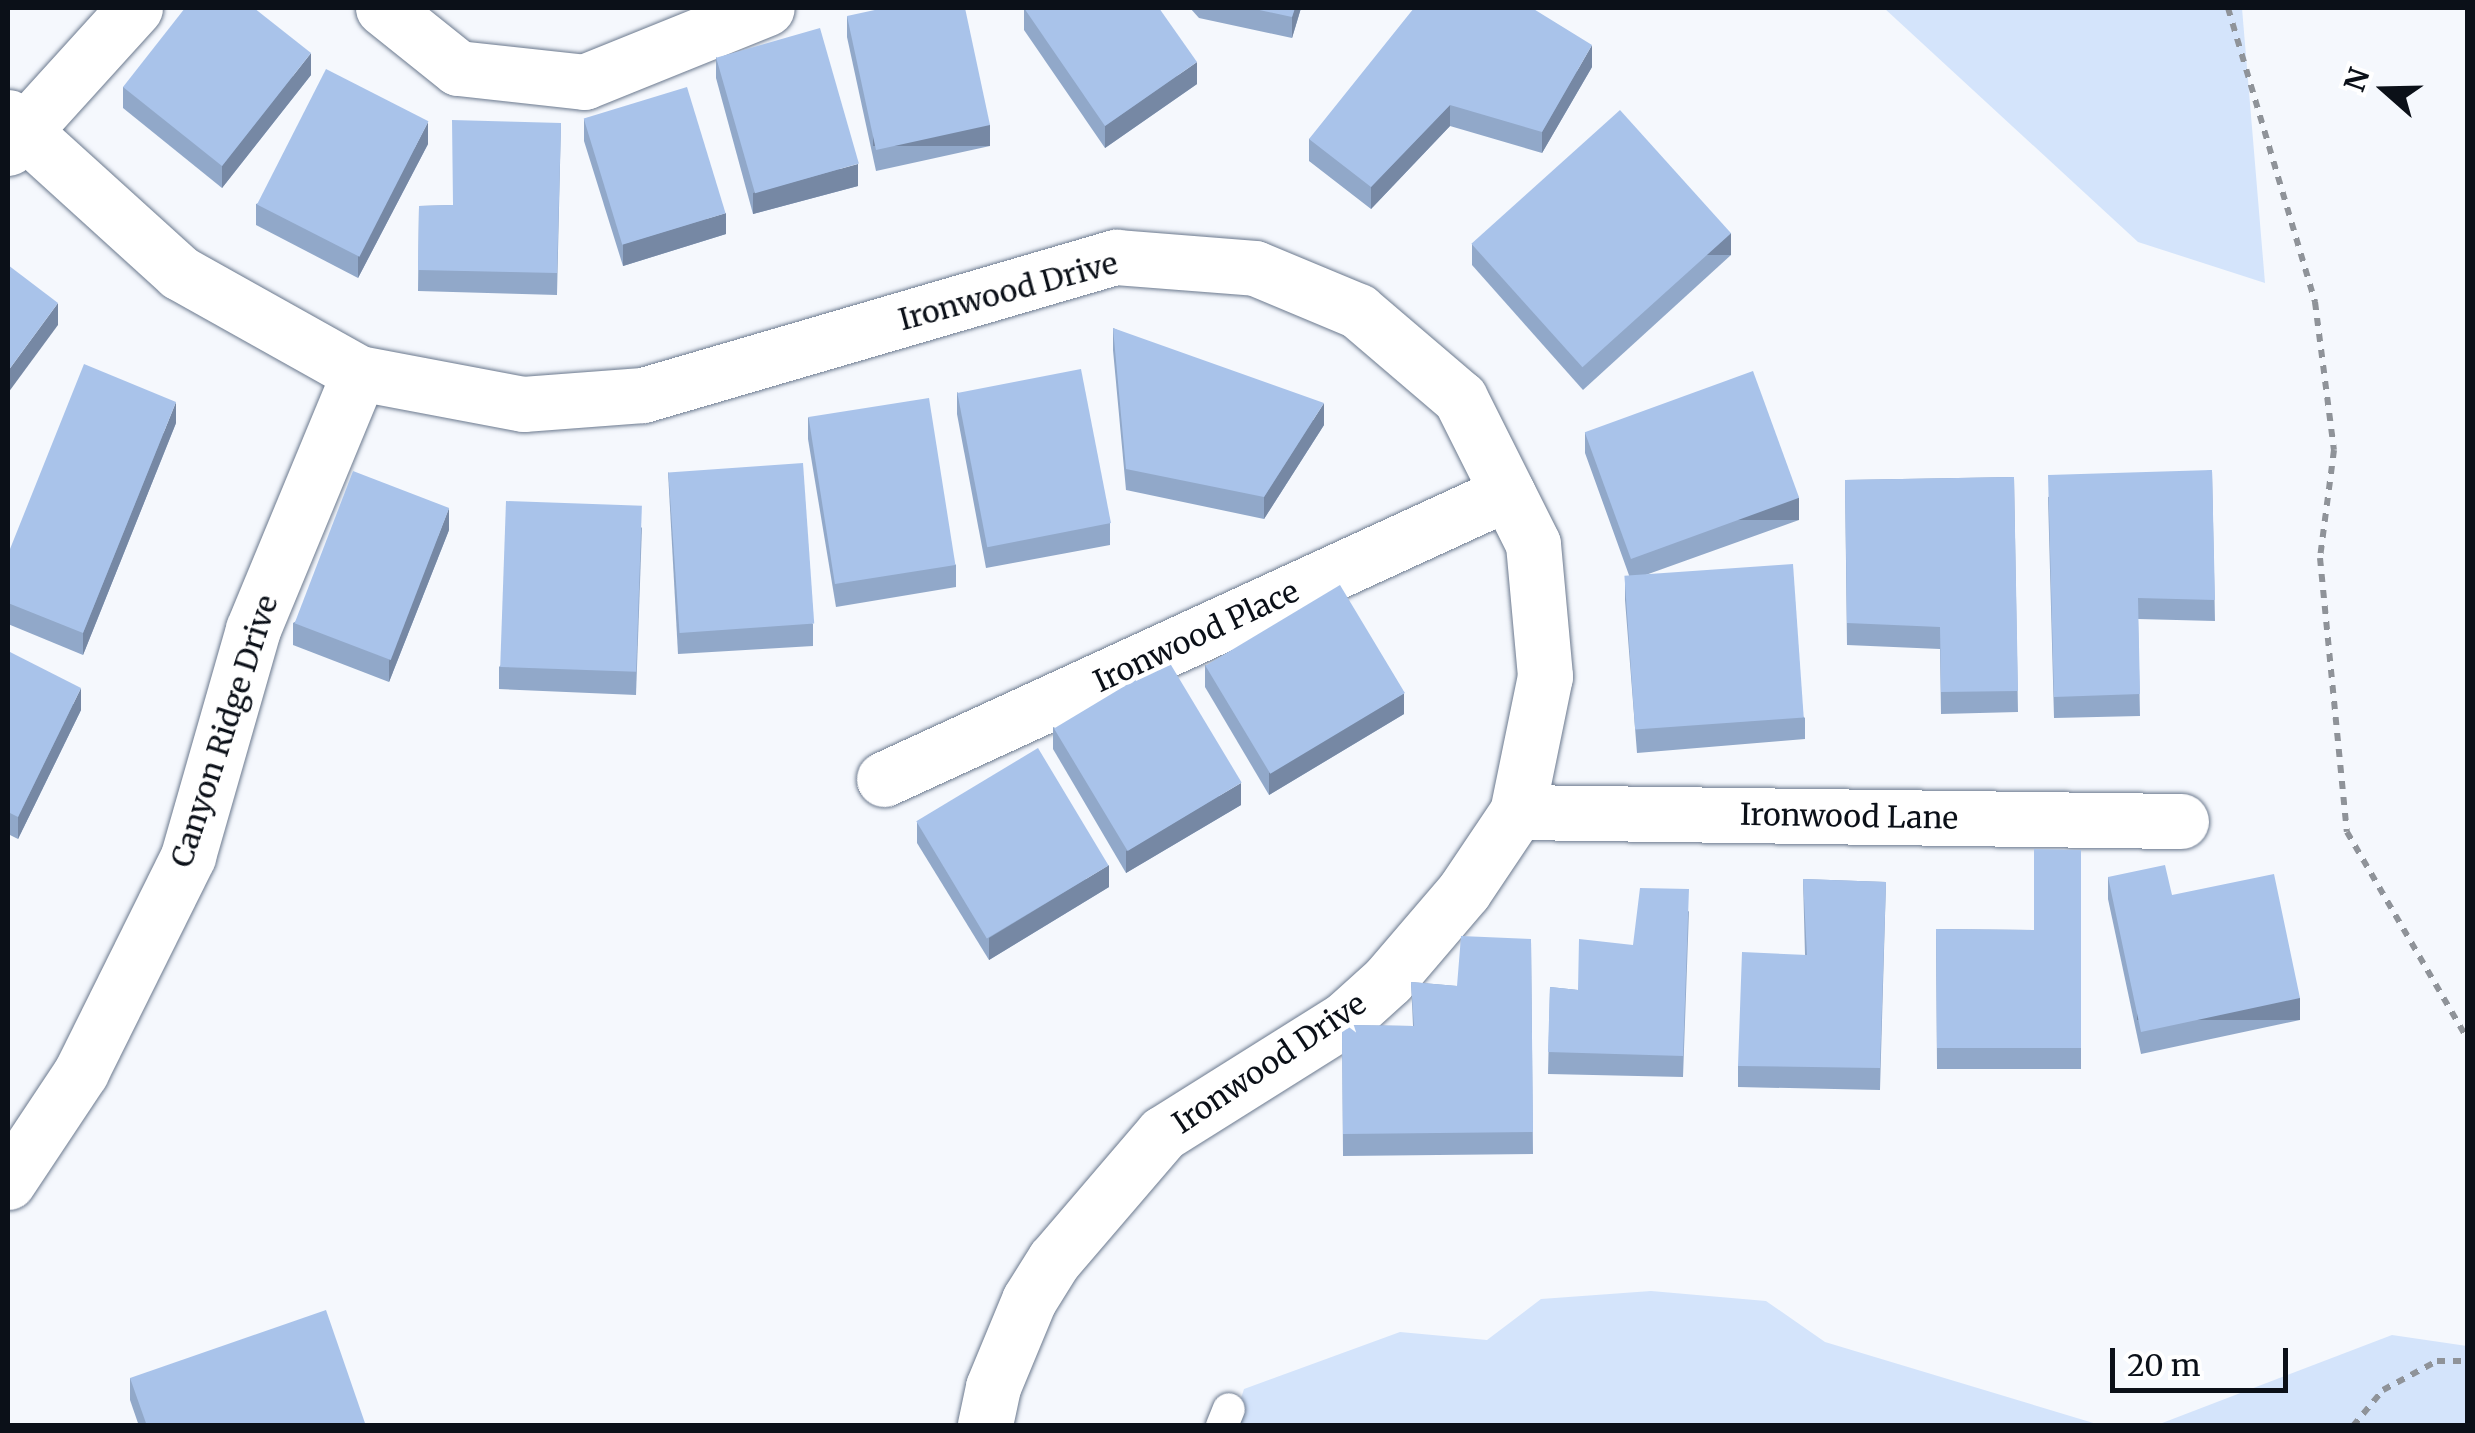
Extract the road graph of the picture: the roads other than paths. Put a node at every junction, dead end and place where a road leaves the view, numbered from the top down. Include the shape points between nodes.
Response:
1 (135, 8) edge
2 (384, 8) edge
3 (768, 8) edge
4 (12, 133) edge
5 (359, 373) junction
6 (1507, 492) junction
7 (884, 779) dead end
8 (1517, 812) junction
9 (2181, 822) dead end
10 (8, 1182) edge
11 (985, 1426) edge

1 - 4 street
2 - 3 street via 458,68 584,82
4 - 5 street, Ironwood Drive via 180,273
5 - 6 street, Ironwood Drive via 523,404 643,396 1116,257 1255,268 1358,311 1460,398
5 - 10 street, Canyon Ridge Drive via 253,629 188,856 82,1072
6 - 7 street, Ironwood Place
6 - 8 street, Ironwood Drive via 1533,544 1545,676
8 - 9 street, Ironwood Lane
8 - 11 street, Ironwood Drive via 1464,891 1388,980 1345,1019 1151,1147 1054,1260 1029,1300

